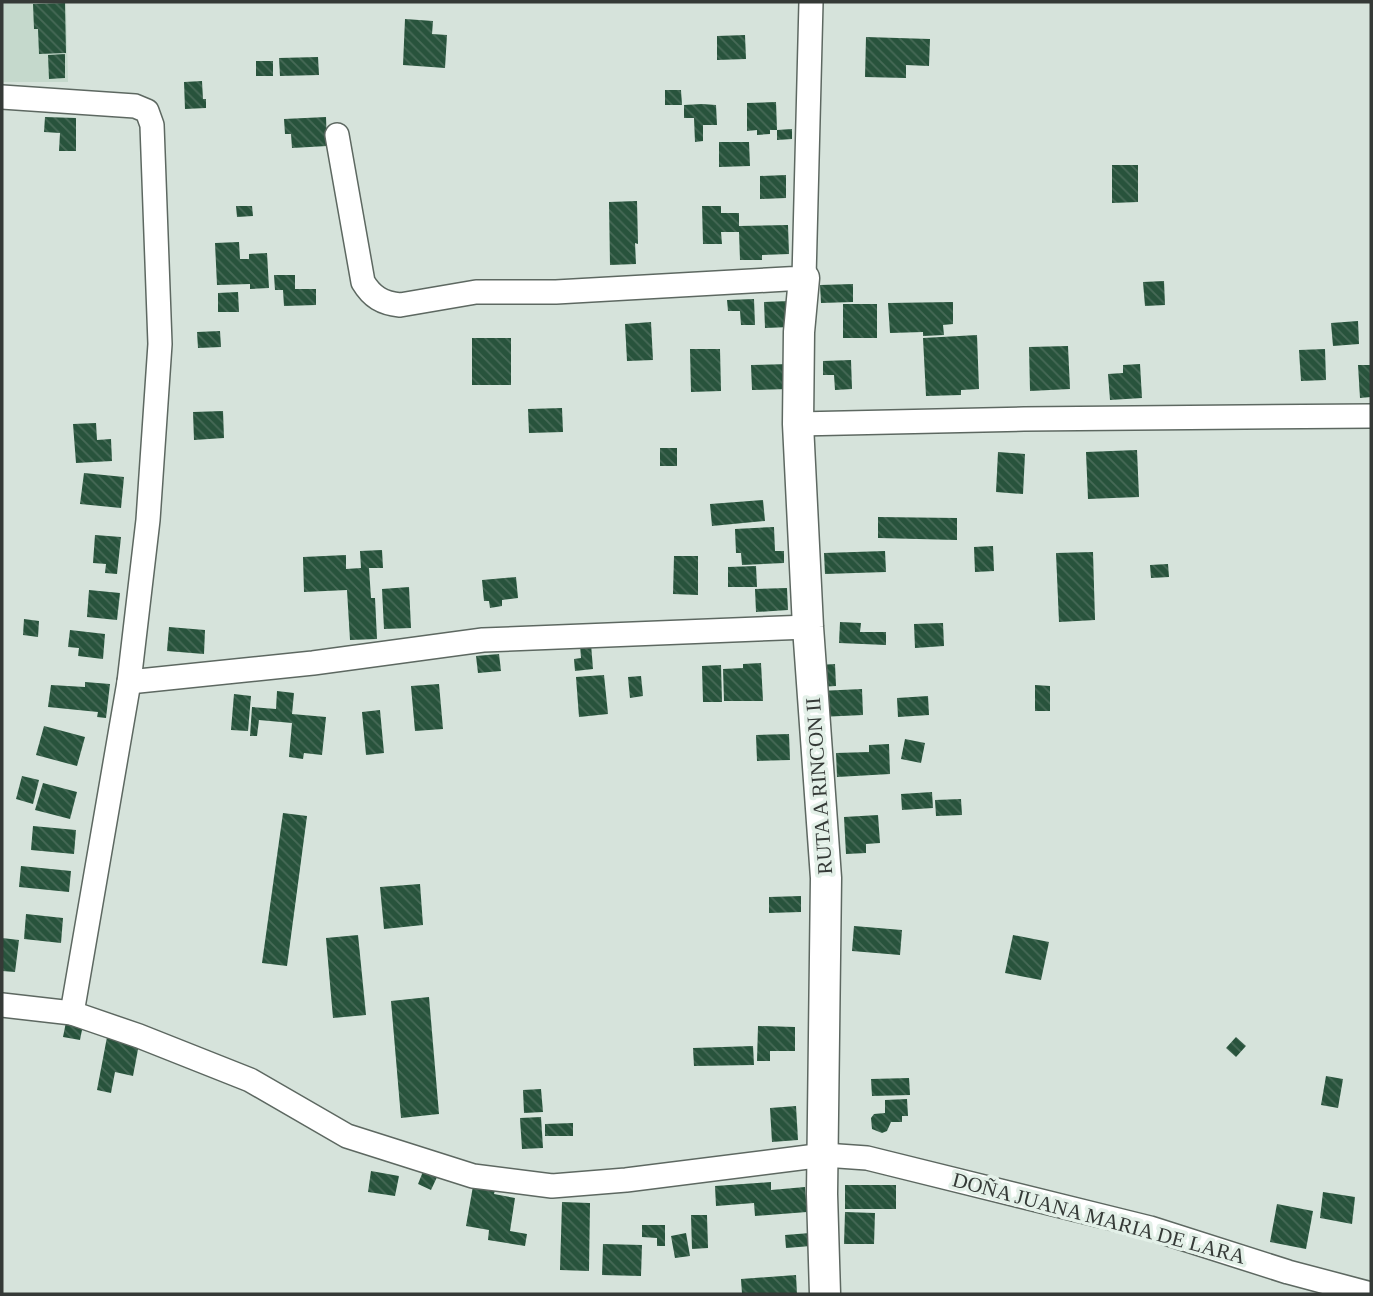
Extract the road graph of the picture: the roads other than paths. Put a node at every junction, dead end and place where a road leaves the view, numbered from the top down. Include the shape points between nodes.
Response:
1 (811, 2) edge
2 (2, 97) edge
3 (337, 135) dead end
4 (804, 278) junction
5 (1371, 416) edge
6 (799, 424) junction
7 (808, 627) junction
8 (129, 682) junction
9 (2, 1005) edge
10 (72, 1013) junction
11 (824, 1155) junction
12 (825, 1294) edge
13 (1371, 1294) edge

1 - 4 street
2 - 8 street via 135,106 147,111 152,125 160,344 148,520
3 - 4 street via 363,282 373,295 390,304 477,292
4 - 6 street, RUTA A RINCON II
5 - 6 street
6 - 7 street, RUTA A RINCON II
7 - 8 street via 482,640
7 - 11 street, RUTA A RINCON II via 826,878
8 - 10 street
9 - 10 street, DOÑA JUANA MARIA DE LARA
10 - 11 street, DOÑA JUANA MARIA DE LARA via 250,1080 347,1136 473,1176 552,1186
11 - 12 street, RUTA A RINCON II
11 - 13 street, DOÑA JUANA MARIA DE LARA via 908,1167 1150,1228

